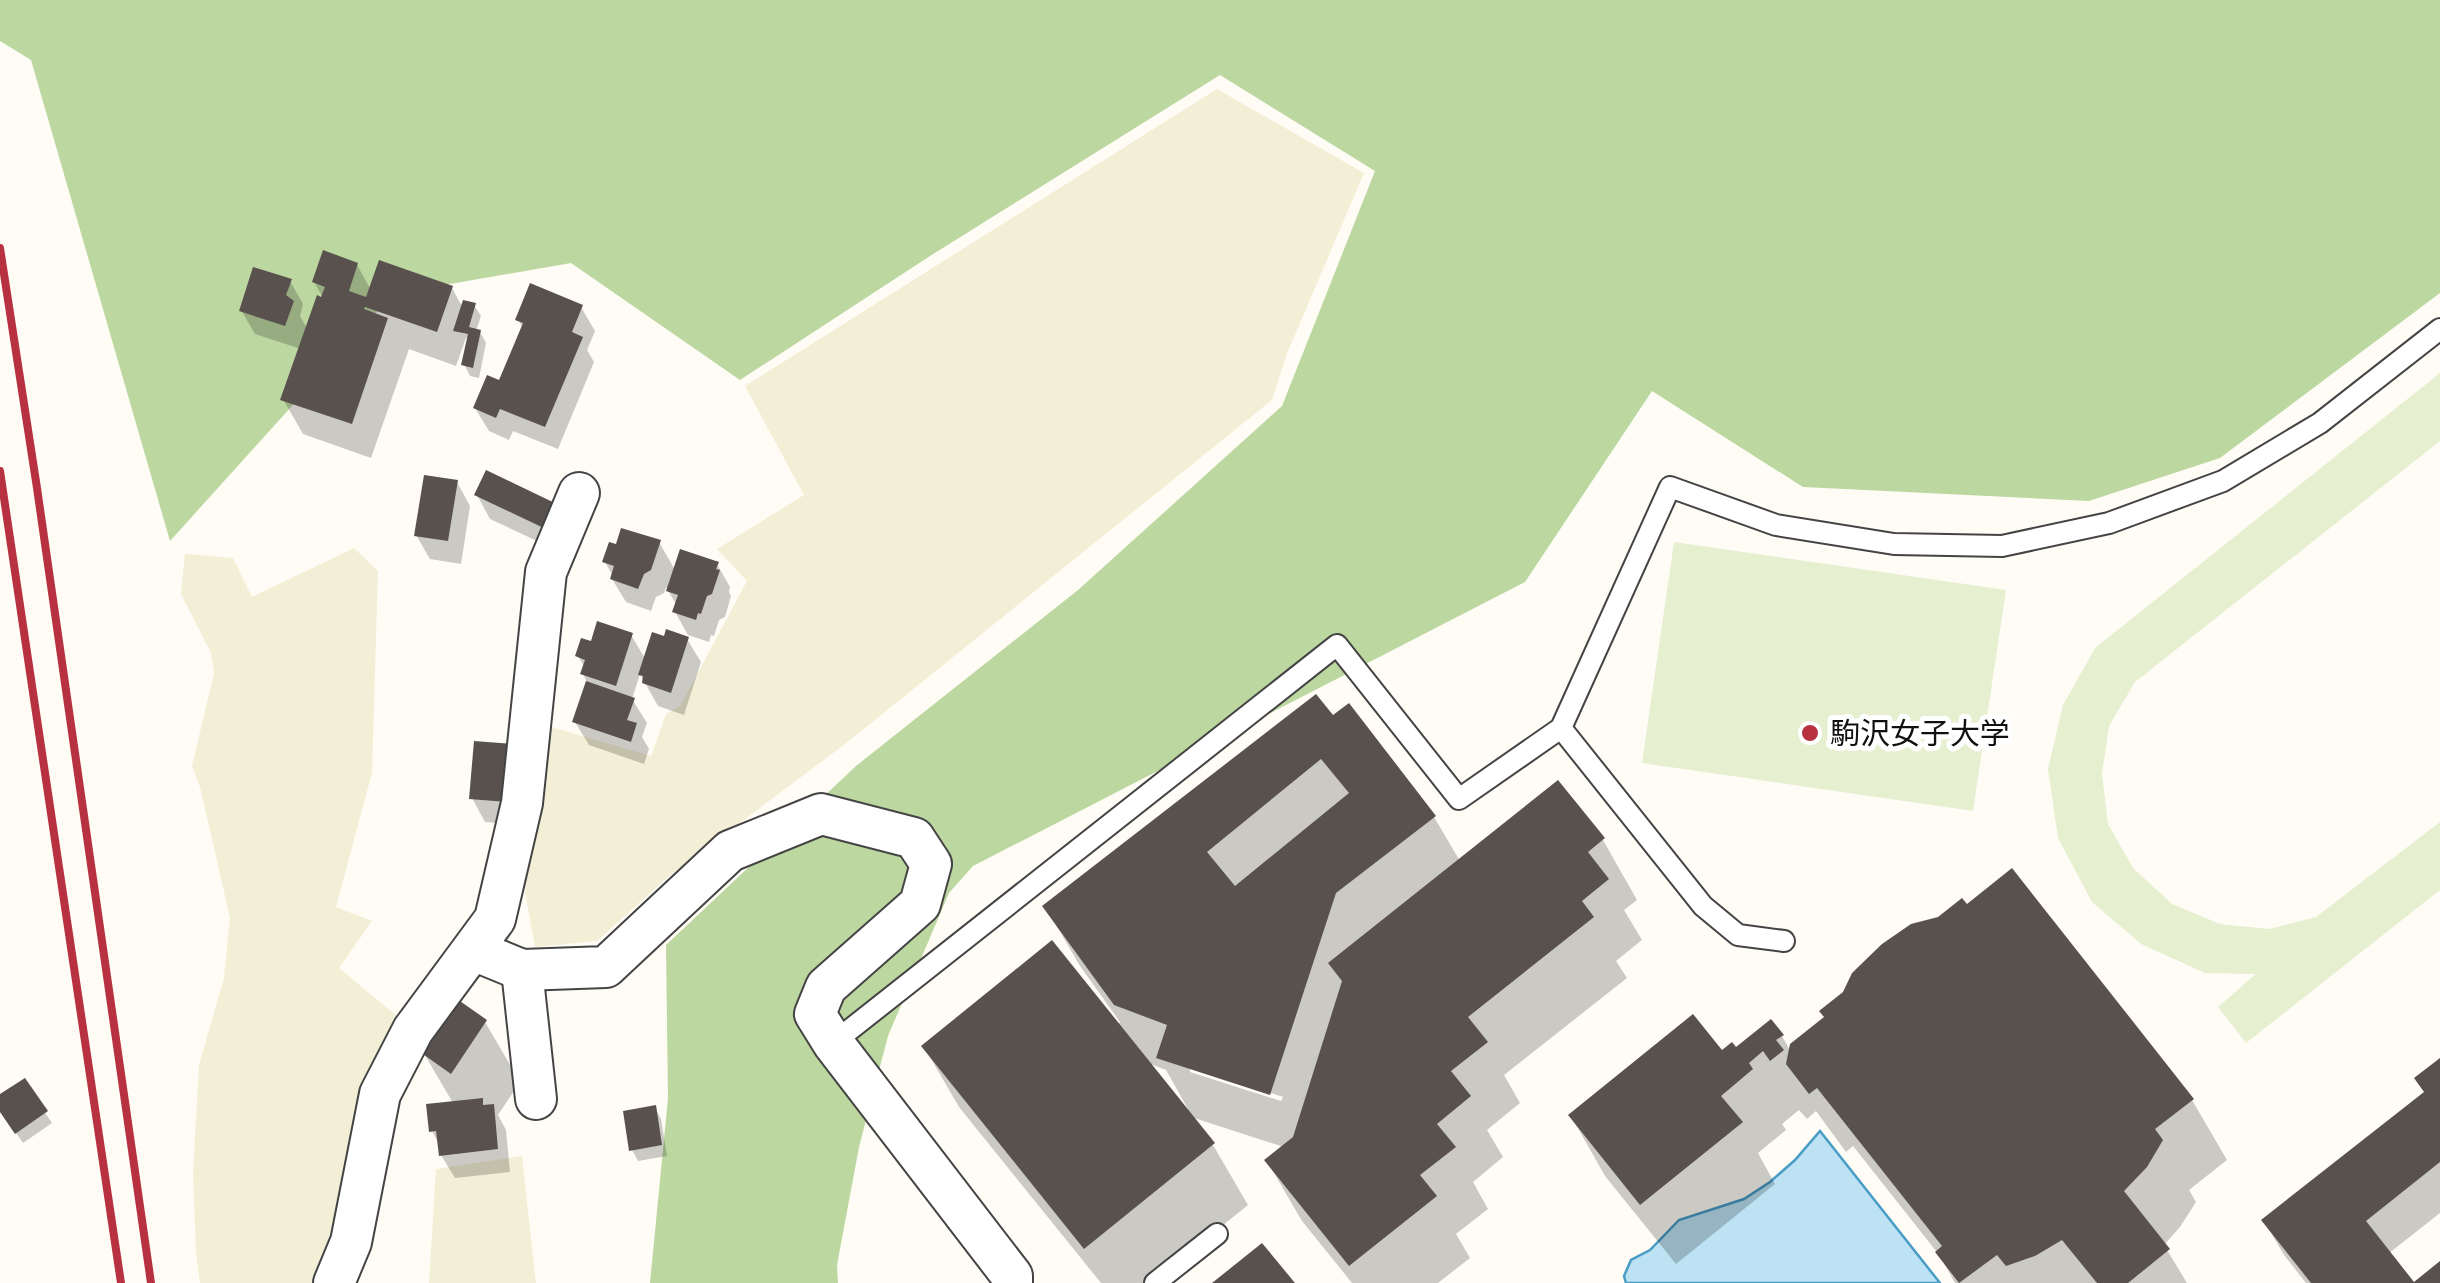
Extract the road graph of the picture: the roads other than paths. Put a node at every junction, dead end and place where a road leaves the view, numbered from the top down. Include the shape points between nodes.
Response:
1 (2440, 329) edge
2 (579, 493) dead end
3 (1562, 728) junction
4 (1784, 941) dead end
5 (473, 950) junction
6 (522, 970) junction
7 (832, 1043) junction
8 (536, 1099) dead end
9 (1216, 1234) dead end
10 (334, 1283) edge
11 (1012, 1283) edge
12 (1154, 1283) edge

1 - 3 lane via 2320,423 2223,481 2108,523 2002,546 1894,544 1776,525 1670,487
2 - 5 street via 546,572 522,803 495,918
3 - 4 lane via 1704,906 1738,934
3 - 7 lane via 1459,799 1337,645
5 - 6 street
5 - 10 street via 413,1030 380,1094 351,1242
6 - 7 street via 606,967 730,851 821,814 914,838 931,864 920,904 826,988 815,1014
6 - 8 street
7 - 11 street
9 - 12 lane

